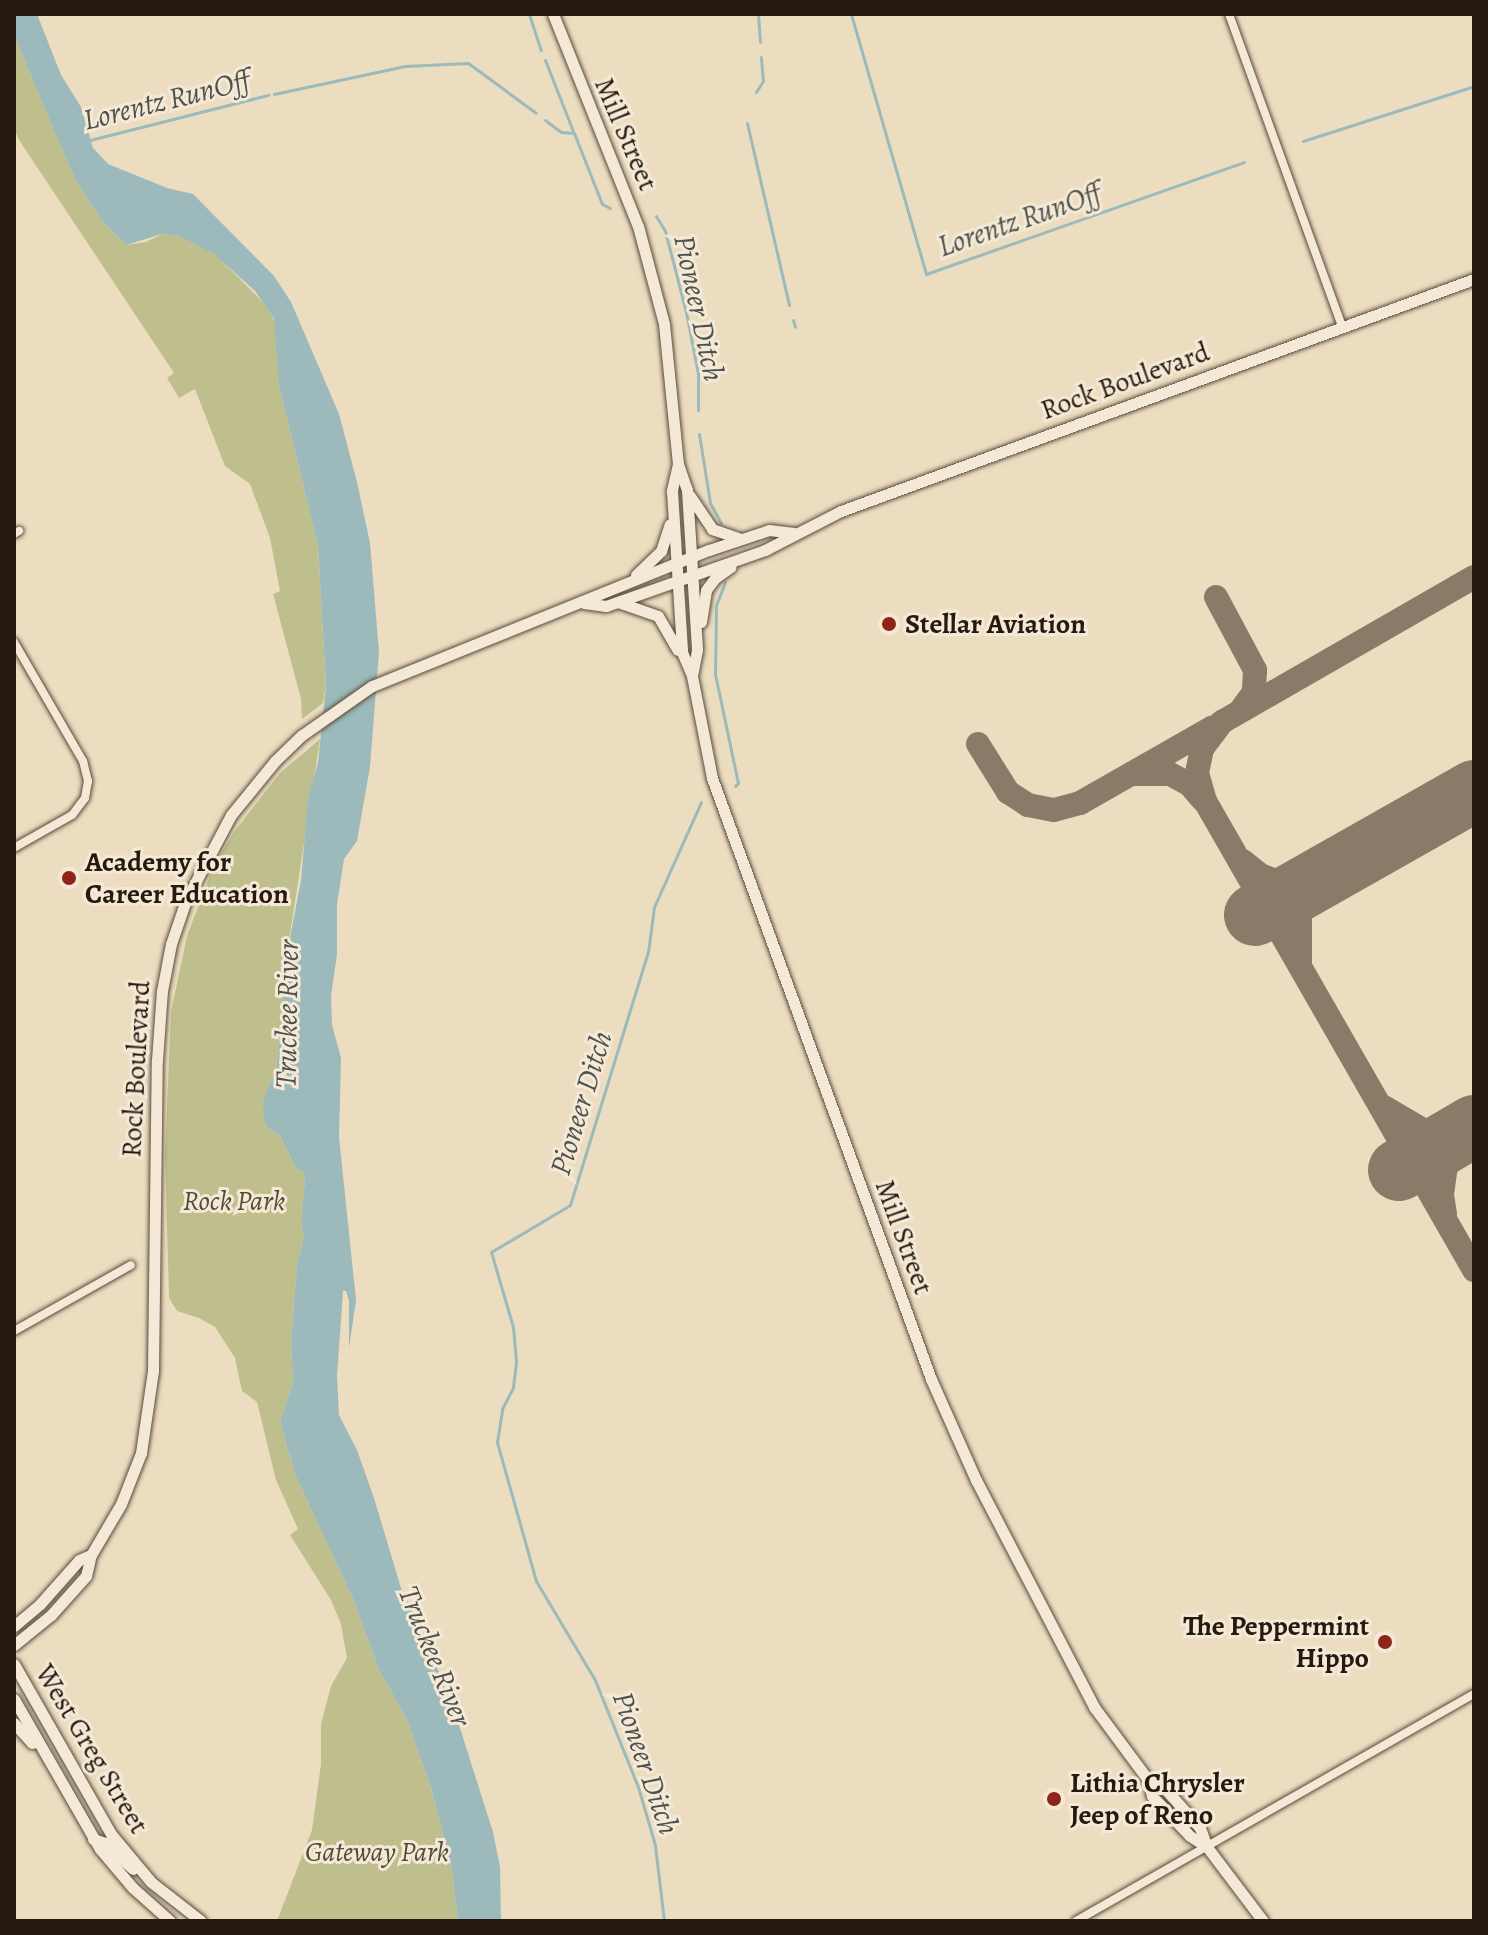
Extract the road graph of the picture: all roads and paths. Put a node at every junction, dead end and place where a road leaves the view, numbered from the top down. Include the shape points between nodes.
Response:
1 (553, 14) edge
2 (1229, 14) edge
3 (1474, 279) edge
4 (1342, 327) junction
5 (678, 464) junction
6 (687, 490) junction
7 (673, 512) junction
8 (794, 533) junction
9 (741, 539) junction
10 (749, 556) junction
11 (692, 557) junction
12 (676, 563) junction
13 (692, 576) junction
14 (677, 581) junction
15 (626, 582) junction
16 (617, 602) junction
17 (584, 603) junction
18 (14, 642) edge
19 (697, 650) junction
20 (684, 663) junction
21 (692, 676) junction
22 (14, 848) edge
23 (131, 1265) dead end
24 (14, 1331) edge
25 (91, 1555) junction
26 (14, 1626) edge
27 (14, 1645) edge
28 (14, 1664) edge
29 (1474, 1694) edge
30 (14, 1699) edge
31 (14, 1723) edge
32 (55, 1773) junction
33 (93, 1839) junction
34 (1207, 1847) junction
35 (151, 1882) junction
36 (170, 1921) edge
37 (201, 1921) edge
38 (1076, 1921) edge
39 (1263, 1921) edge

1 - 5 main road, Mill Street via 653,276 667,342
2 - 4 street
3 - 4 main road, Rock Boulevard
4 - 8 main road, Rock Boulevard via 871,499
5 - 6 main road, Mill Street
5 - 7 main road, Mill Street
6 - 9 main road via 706,524
6 - 11 main road, Mill Street
7 - 12 main road, Mill Street
7 - 15 main road via 661,551
8 - 9 main road, Rock Boulevard via 769,530
8 - 10 main road, Rock Boulevard
9 - 11 main road, Rock Boulevard
10 - 13 main road, Rock Boulevard
10 - 19 main road via 706,590
11 - 12 main road, Rock Boulevard
11 - 13 main road, Mill Street
12 - 14 main road, Mill Street
12 - 15 main road, Rock Boulevard
13 - 14 main road, Rock Boulevard
13 - 19 main road, Mill Street
14 - 16 main road, Rock Boulevard
14 - 20 main road, Mill Street
15 - 17 main road, Rock Boulevard
16 - 17 main road, Rock Boulevard via 599,607
16 - 20 main road via 658,616
17 - 25 main road, Rock Boulevard via 405,671 341,706 291,746 244,797 215,840 171,944 158,1034 149,1418 132,1479
18 - 22 street via 83,761 87,790 72,815
19 - 21 main road, Mill Street
20 - 21 main road, Mill Street
21 - 34 main road, Mill Street via 703,744 721,805 935,1389 1076,1677 1149,1781 1163,1786 1196,1823
23 - 24 street
25 - 26 main road, Rock Boulevard via 79,1560
25 - 27 main road, Rock Boulevard via 90,1568 75,1590
28 - 35 main road, West Greg Street via 100,1818
29 - 34 street
30 - 32 main road, West Greg Street
31 - 32 main road
32 - 33 main road, West Greg Street
33 - 35 main road
33 - 36 main road, West Greg Street via 133,1888
34 - 38 street
34 - 39 main road, Mill Street
35 - 37 main road, West Greg Street

